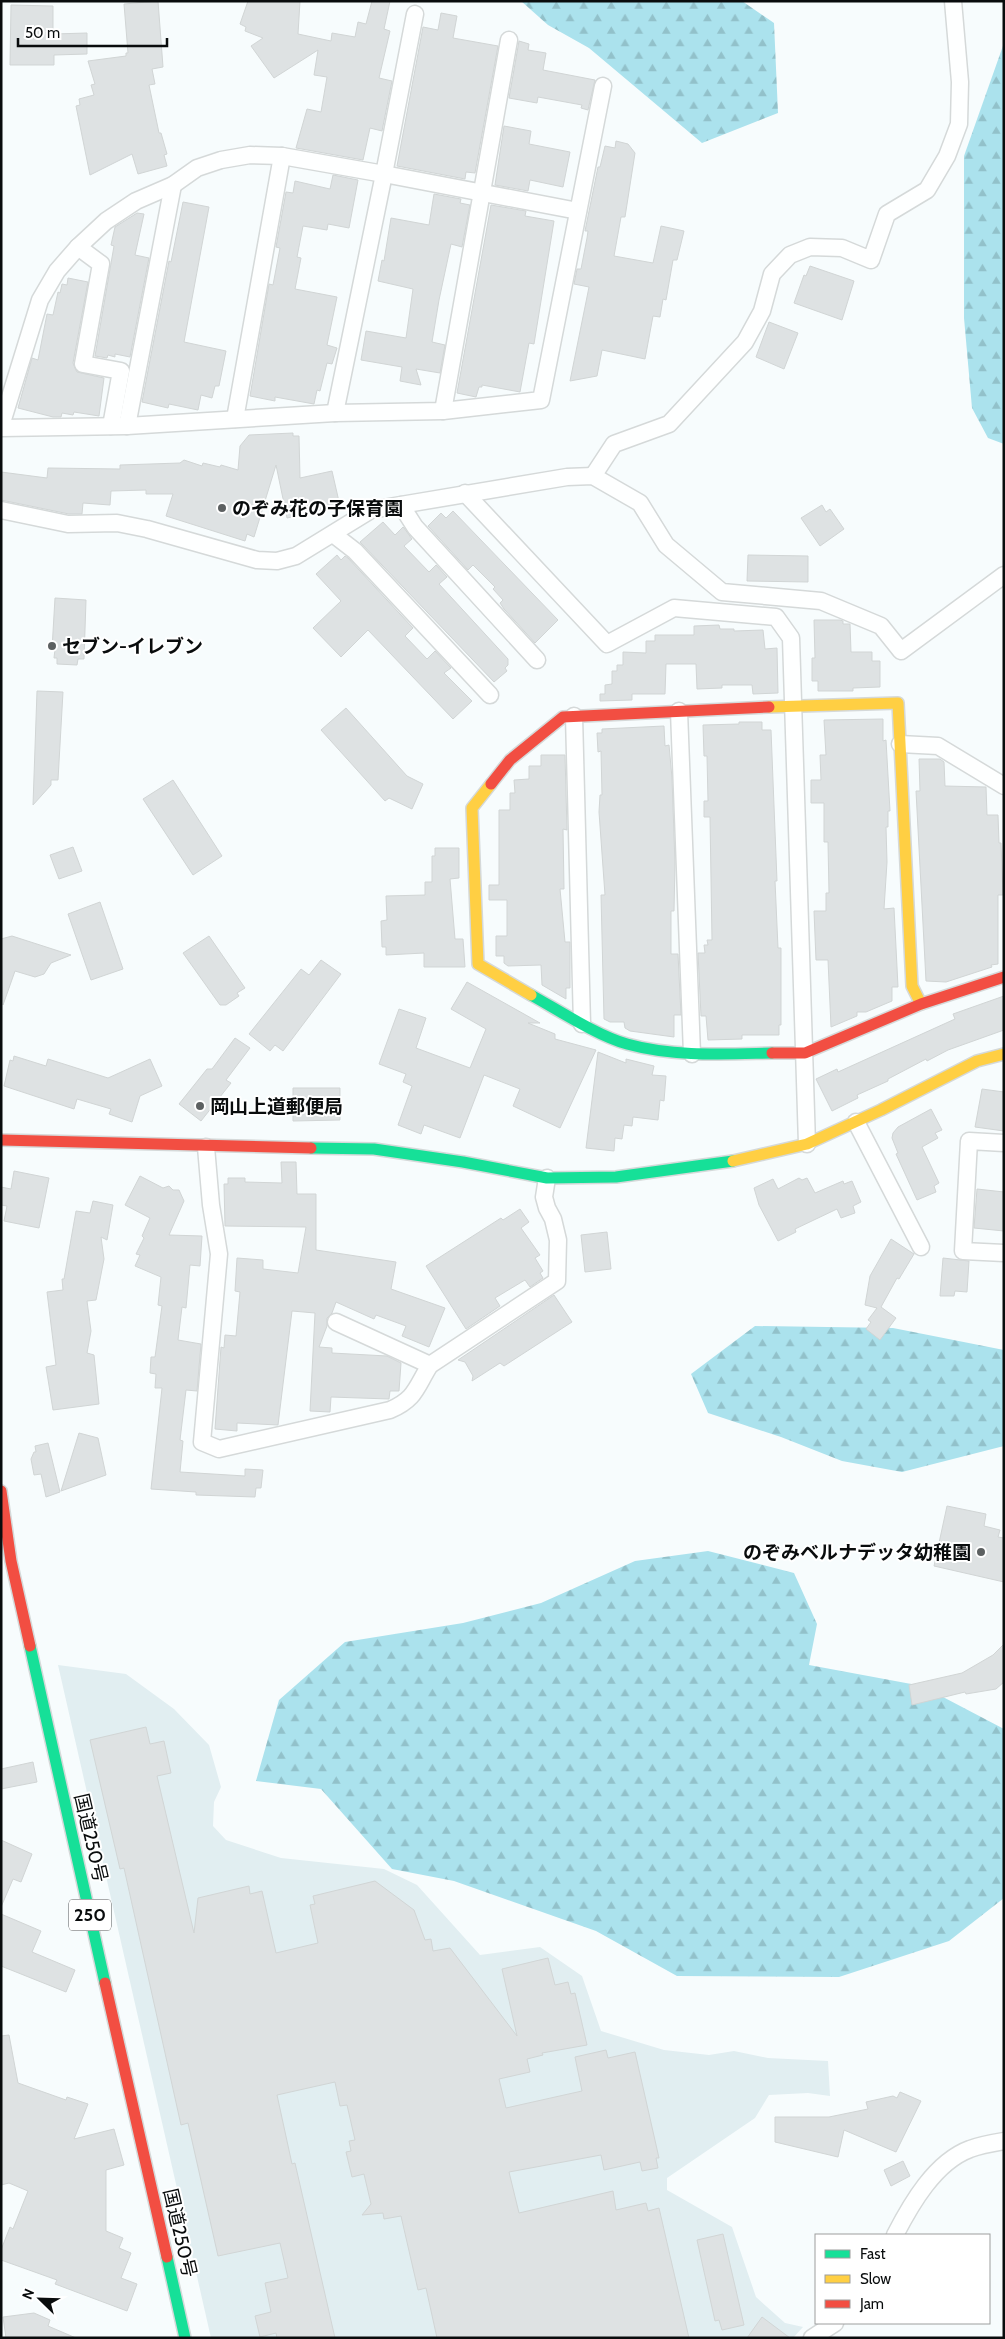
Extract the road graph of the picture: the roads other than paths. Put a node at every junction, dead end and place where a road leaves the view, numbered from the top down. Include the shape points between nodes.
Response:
1 (953, 1) edge
2 (415, 14) dead end
3 (509, 40) dead end
4 (603, 86) dead end
5 (282, 156) junction
6 (384, 174) junction
7 (172, 185) junction
8 (482, 193) junction
9 (578, 211) junction
10 (78, 247) junction
11 (443, 411) junction
12 (335, 413) junction
13 (235, 419) junction
14 (110, 426) junction
15 (127, 426) junction
16 (1, 427) edge
17 (593, 476) junction
18 (465, 493) junction
19 (401, 505) junction
20 (1, 510) edge
21 (333, 534) junction
22 (1004, 575) edge
23 (537, 660) dead end
24 (490, 695) dead end
25 (793, 706) junction
26 (679, 711) junction
27 (574, 716) junction
28 (900, 744) junction
29 (1004, 786) edge
30 (1004, 977) edge
31 (921, 1004) junction
32 (582, 1024) junction
33 (805, 1053) junction
34 (692, 1054) junction
35 (1004, 1054) edge
36 (856, 1122) junction
37 (1, 1140) edge
38 (1004, 1143) edge
39 (807, 1144) junction
40 (206, 1147) junction
41 (547, 1178) junction
42 (921, 1247) dead end
43 (1004, 1253) edge
44 (336, 1322) dead end
45 (430, 1365) junction
46 (1, 1491) edge
47 (1004, 2141) edge
48 (896, 2234) edge
49 (833, 2324) edge
50 (185, 2338) edge
51 (812, 2338) edge

1 - 17 street via 960,82 959,124 947,156 927,190 887,214 871,260 842,248 810,247 790,255 772,274 762,312 745,342 669,424 614,444
2 - 6 street
3 - 8 street
4 - 9 street
5 - 6 street
5 - 7 street via 221,160 197,168
5 - 13 street
6 - 8 street
6 - 12 street
7 - 10 street via 136,201 106,221
7 - 15 street
8 - 9 street
8 - 11 street
9 - 11 street via 541,400
10 - 14 street via 101,264 83,364 121,371
10 - 16 street via 57,271 40,300
11 - 12 street
12 - 13 street
13 - 15 street
14 - 15 street
14 - 16 street
17 - 18 street
17 - 22 street via 640,503 666,545 722,592 821,601 881,626 901,651
18 - 19 street
18 - 25 street via 607,644 674,608 776,617 791,638
19 - 21 street via 371,510
19 - 23 street via 415,527
20 - 21 street via 68,524 117,523 257,560 277,561 296,556
21 - 24 street via 355,551
25 - 26 main road
25 - 28 main road via 898,704
25 - 33 street
26 - 27 main road
26 - 34 street
27 - 32 street
27 - 32 main road via 563,717 510,760 472,808 478,964
28 - 29 street via 938,746
28 - 31 main road via 912,986
30 - 31 main road
31 - 33 main road
32 - 34 main road via 626,1044
33 - 34 main road
33 - 39 street
35 - 36 main road via 977,1061
36 - 39 main road
36 - 42 street
37 - 40 main road
38 - 43 street via 969,1142 963,1251
39 - 41 main road via 725,1164 616,1177
40 - 41 main road via 374,1149
40 - 45 street via 219,1254 202,1442 219,1450 390,1410 404,1404 414,1394
41 - 45 street via 544,1197 554,1219 558,1240 557,1281
44 - 45 street
46 - 50 main road, 国道250号 / 250 via 11,1561
47 - 48 street via 969,2149 950,2160 935,2173
49 - 51 street

